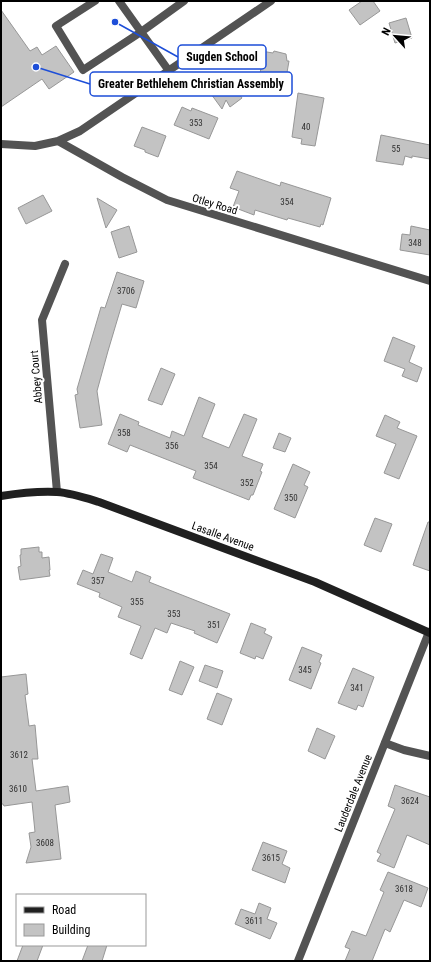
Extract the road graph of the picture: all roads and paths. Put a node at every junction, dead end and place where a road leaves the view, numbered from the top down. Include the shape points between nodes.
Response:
1 (95, 1) edge
2 (119, 1) edge
3 (184, 1) edge
4 (271, 1) edge
5 (141, 32) junction
6 (169, 71) junction
7 (58, 141) junction
8 (1, 144) edge
9 (65, 264) dead end
10 (430, 281) edge
11 (57, 492) junction
12 (1, 496) edge
13 (429, 633) edge
14 (385, 743) junction
15 (430, 756) edge
16 (298, 961) edge

1 - 5 street via 56,26 83,70
2 - 5 street
3 - 5 street
4 - 6 street
5 - 6 street
6 - 7 street via 80,131
7 - 8 street via 35,146
7 - 10 street, Otley Road via 167,200
9 - 11 street, Abbey Court via 42,320
11 - 12 main road, Lasalle Avenue
11 - 13 main road, Lasalle Avenue via 99,502 315,582
13 - 14 street, Lauderdale Avenue
14 - 15 street
14 - 16 street, Lauderdale Avenue

